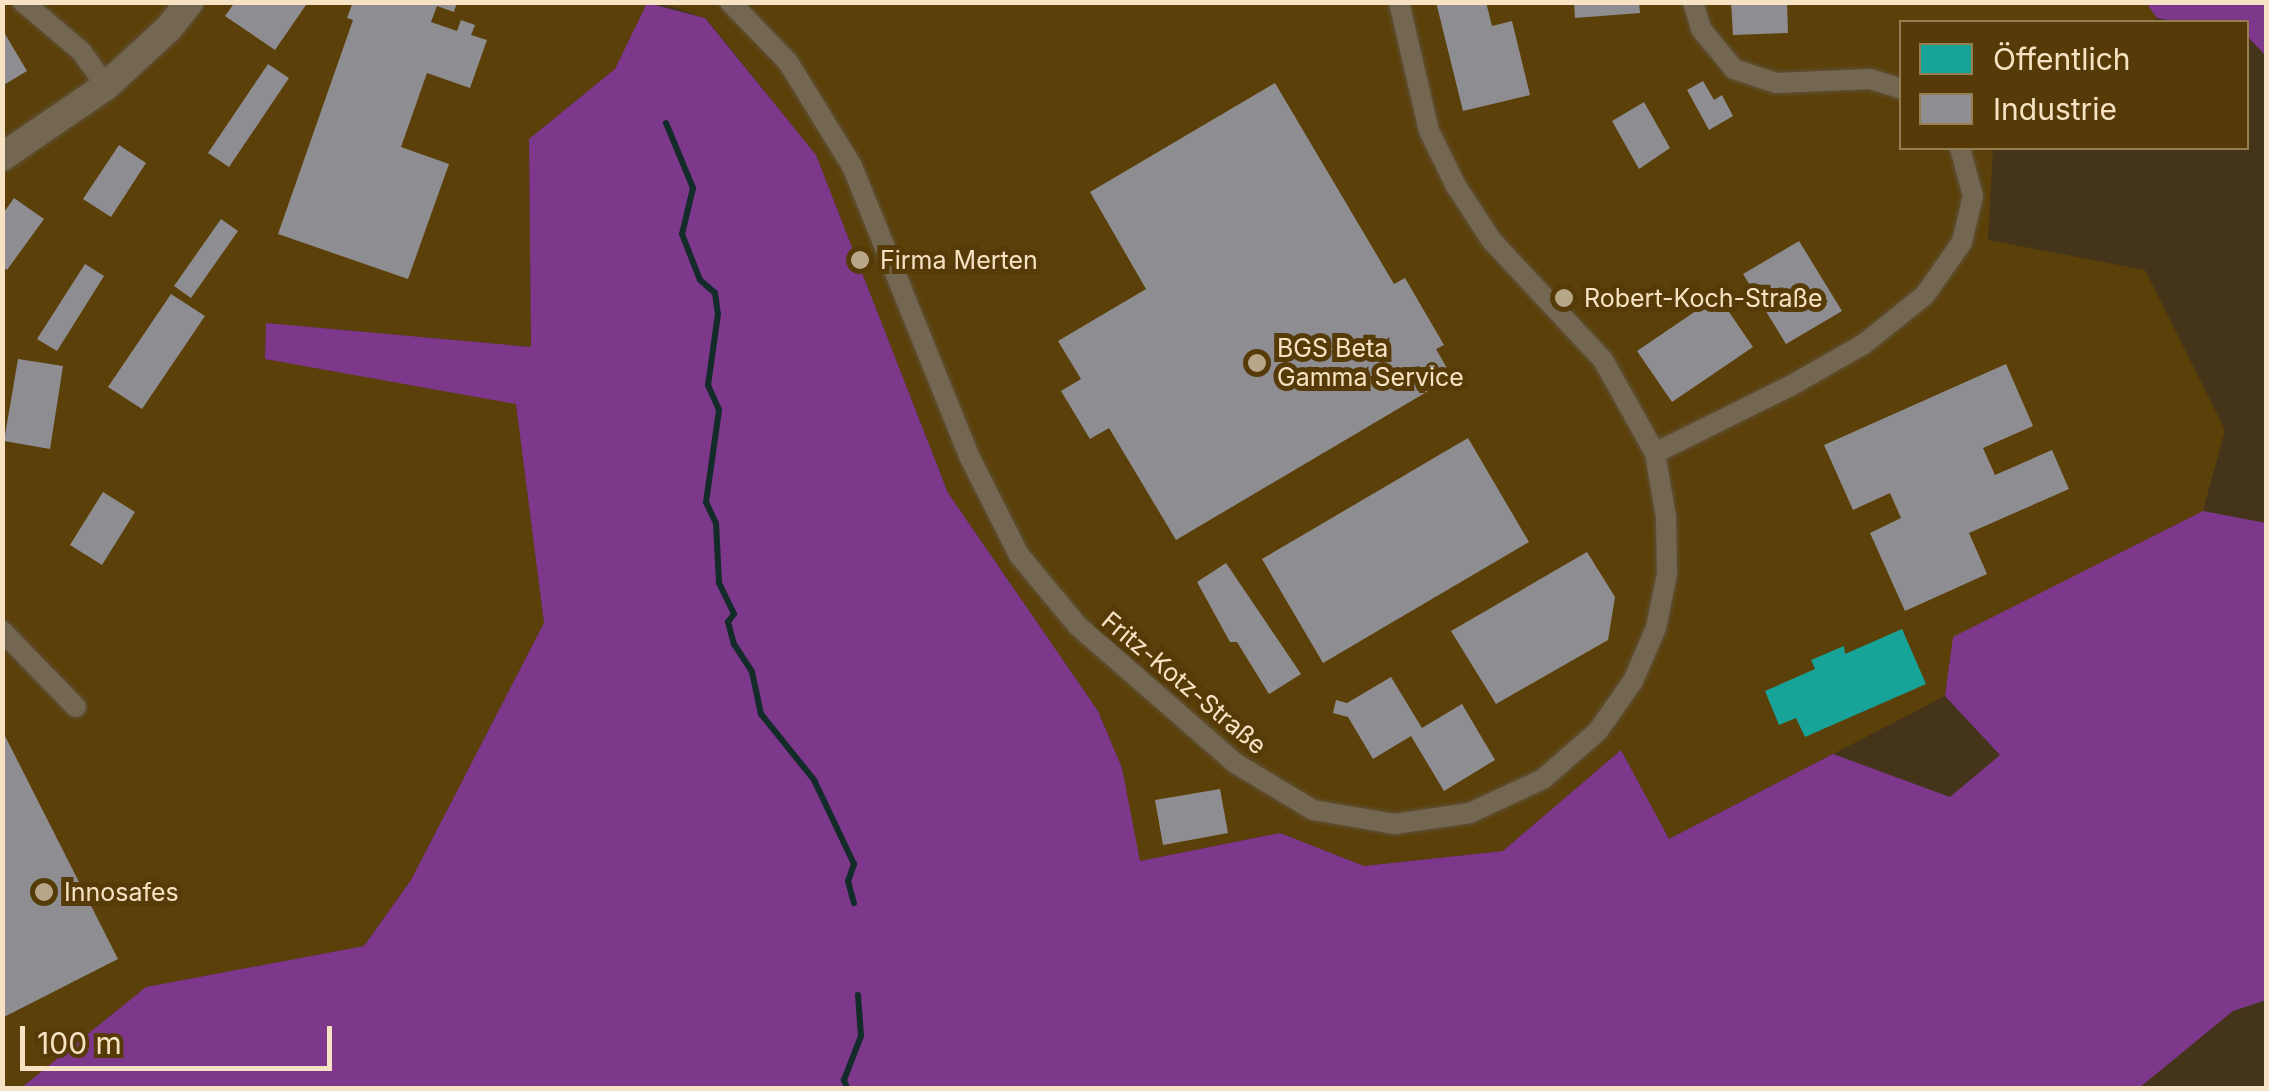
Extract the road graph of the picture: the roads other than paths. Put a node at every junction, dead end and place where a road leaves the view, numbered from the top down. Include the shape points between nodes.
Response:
1 (23, 2) edge
2 (189, 2) edge
3 (730, 2) edge
4 (1399, 2) edge
5 (1693, 2) edge
6 (106, 86) junction
7 (1899, 89) edge
8 (1961, 150) edge
9 (2, 157) edge
10 (1654, 453) junction
11 (2, 631) edge
12 (76, 708) dead end

1 - 6 street via 81,51
2 - 6 street
3 - 10 street, Fritz-Kotz-Straße via 788,62 852,166 969,456 1019,555 1078,626 1235,763 1313,810 1394,824 1470,813 1543,779 1598,731 1648,647 1668,574
4 - 10 street, Fritz-Kotz-Straße via 1429,131 1456,186 1492,241 1603,360
5 - 7 street via 1701,29 1734,68 1776,83 1870,79
6 - 9 street
8 - 10 street via 1973,196 1962,242 1925,295 1864,344
11 - 12 street

